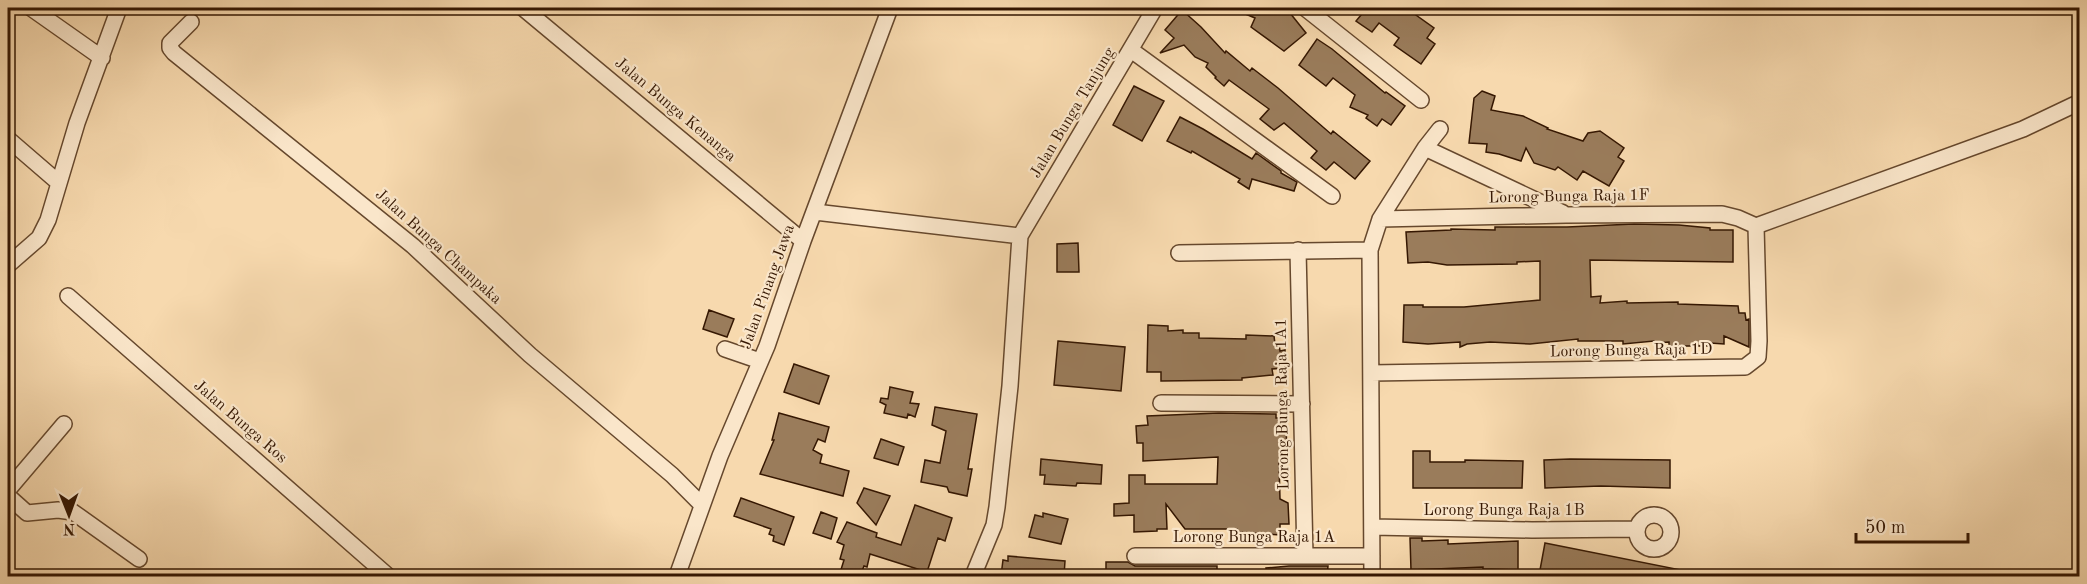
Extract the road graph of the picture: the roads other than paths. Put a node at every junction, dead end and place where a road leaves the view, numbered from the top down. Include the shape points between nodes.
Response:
1 (31, 8) edge
2 (119, 8) edge
3 (523, 8) edge
4 (890, 8) edge
5 (1155, 8) edge
6 (1305, 8) edge
7 (541, 13) edge
8 (191, 22) dead end
9 (1131, 50) junction
10 (102, 58) junction
11 (1421, 100) dead end
12 (2079, 102) edge
13 (1440, 129) dead end
14 (8, 139) edge
15 (1425, 148) junction
16 (59, 183) junction
17 (1332, 196) dead end
18 (815, 212) junction
19 (1566, 215) junction
20 (1380, 219) junction
21 (1756, 226) junction
22 (1020, 236) junction
23 (803, 241) junction
24 (1298, 250) junction
25 (1370, 250) junction
26 (1179, 253) dead end
27 (8, 265) edge
28 (68, 296) dead end
29 (725, 349) dead end
30 (760, 361) junction
31 (1371, 373) junction
32 (1161, 403) dead end
33 (1302, 404) junction
34 (64, 424) dead end
35 (8, 490) edge
36 (8, 496) edge
37 (702, 505) junction
38 (1372, 527) junction
39 (1636, 529) dead end
40 (1135, 556) dead end
41 (1305, 556) junction
42 (1372, 556) junction
43 (140, 559) dead end
44 (388, 576) edge
45 (677, 576) edge
46 (973, 576) edge
47 (1372, 576) edge

1 - 10 street
2 - 10 street
3 - 7 street, Jalan Bunga Kenanga
4 - 18 street, Jalan Pinang Jawa
5 - 9 street, Jalan Bunga Tanjung
6 - 11 street
7 - 23 street, Jalan Bunga Kenanga
8 - 37 street, Jalan Bunga Champaka via 170,44 174,52 413,246 530,355
9 - 17 street
9 - 22 street, Jalan Bunga Tanjung
10 - 16 street
12 - 21 street via 2024,129
13 - 15 street
14 - 16 street
15 - 19 street
15 - 20 street
16 - 27 street via 39,238
18 - 22 street
18 - 23 street, Jalan Pinang Jawa
19 - 20 street, Lorong Bunga Raja 1F
19 - 21 street, Lorong Bunga Raja 1F via 1722,214
20 - 25 street
21 - 31 street, Lorong Bunga Raja 1D via 1758,357 1746,367
22 - 46 street via 997,507 994,525
23 - 30 street, Jalan Pinang Jawa
24 - 25 street
24 - 26 street
24 - 33 street, Lorong Bunga Raja 1A1
25 - 31 street
28 - 44 street, Jalan Bunga Ros
29 - 30 street
30 - 37 street, Jalan Pinang Jawa
31 - 38 street
32 - 33 street
33 - 41 street, Lorong Bunga Raja 1A1
34 - 35 street
36 - 43 street via 27,513 73,512
37 - 45 street, Jalan Pinang Jawa
38 - 39 street, Lorong Bunga Raja 1B
38 - 42 street
40 - 41 street, Lorong Bunga Raja 1A
41 - 42 street, Lorong Bunga Raja 1A
42 - 47 street

